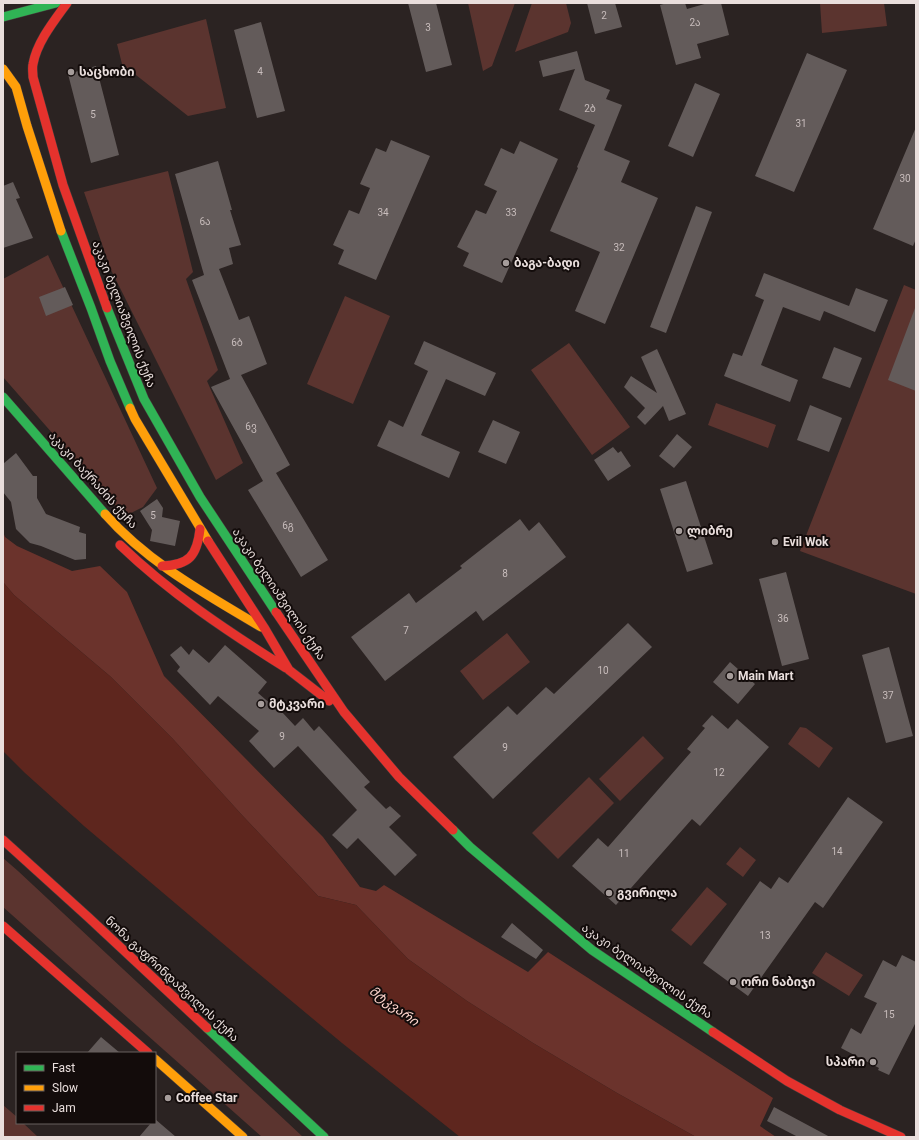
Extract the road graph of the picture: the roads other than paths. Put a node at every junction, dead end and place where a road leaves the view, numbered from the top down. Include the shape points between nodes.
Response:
1 (56, 3) edge
2 (68, 3) edge
3 (3, 17) edge
4 (3, 69) edge
5 (3, 397) edge
6 (200, 529) junction
7 (116, 541) dead end
8 (162, 566) junction
9 (265, 629) junction
10 (296, 643) junction
11 (289, 670) junction
12 (344, 712) junction
13 (3, 840) edge
14 (3, 926) edge
15 (147, 1052) edge
16 (156, 1061) edge
17 (243, 1137) edge
18 (324, 1137) edge
19 (901, 1137) edge

1 - 3 main road
2 - 10 main road, აკაკი ბელიაშვილის ქუჩა via 44,38 34,62 33,78 63,185 100,291 144,399 200,497
4 - 6 main road, აკაკი ბელიაშვილის ქუჩა via 16,87 62,234 122,392 135,419
5 - 8 main road, აკაკი ბაქრაძის ქუჩა via 119,530
6 - 8 main road via 199,540 191,558 174,566
6 - 9 main road, აკაკი ბელიაშვილის ქუჩა
7 - 11 main road, აკაკი ბაქრაძის ქუჩა via 184,601
8 - 9 main road, აკაკი ბაქრაძის ქუჩა
9 - 10 main road, აკაკი ბაქრაძის ქუჩა
9 - 11 main road, აკაკი ბელიაშვილის ქუჩა
10 - 12 main road, აკაკი ბელიაშვილის ქუჩა
11 - 12 main road, აკაკი ბელიაშვილის ქუჩა
12 - 19 main road, აკაკი ბელიაშვილის ქუჩა via 399,777 470,847 592,950 787,1080 840,1110
13 - 18 main road, ნონა გაფრინდაშვილის ქუჩა
14 - 15 main road
16 - 17 main road

